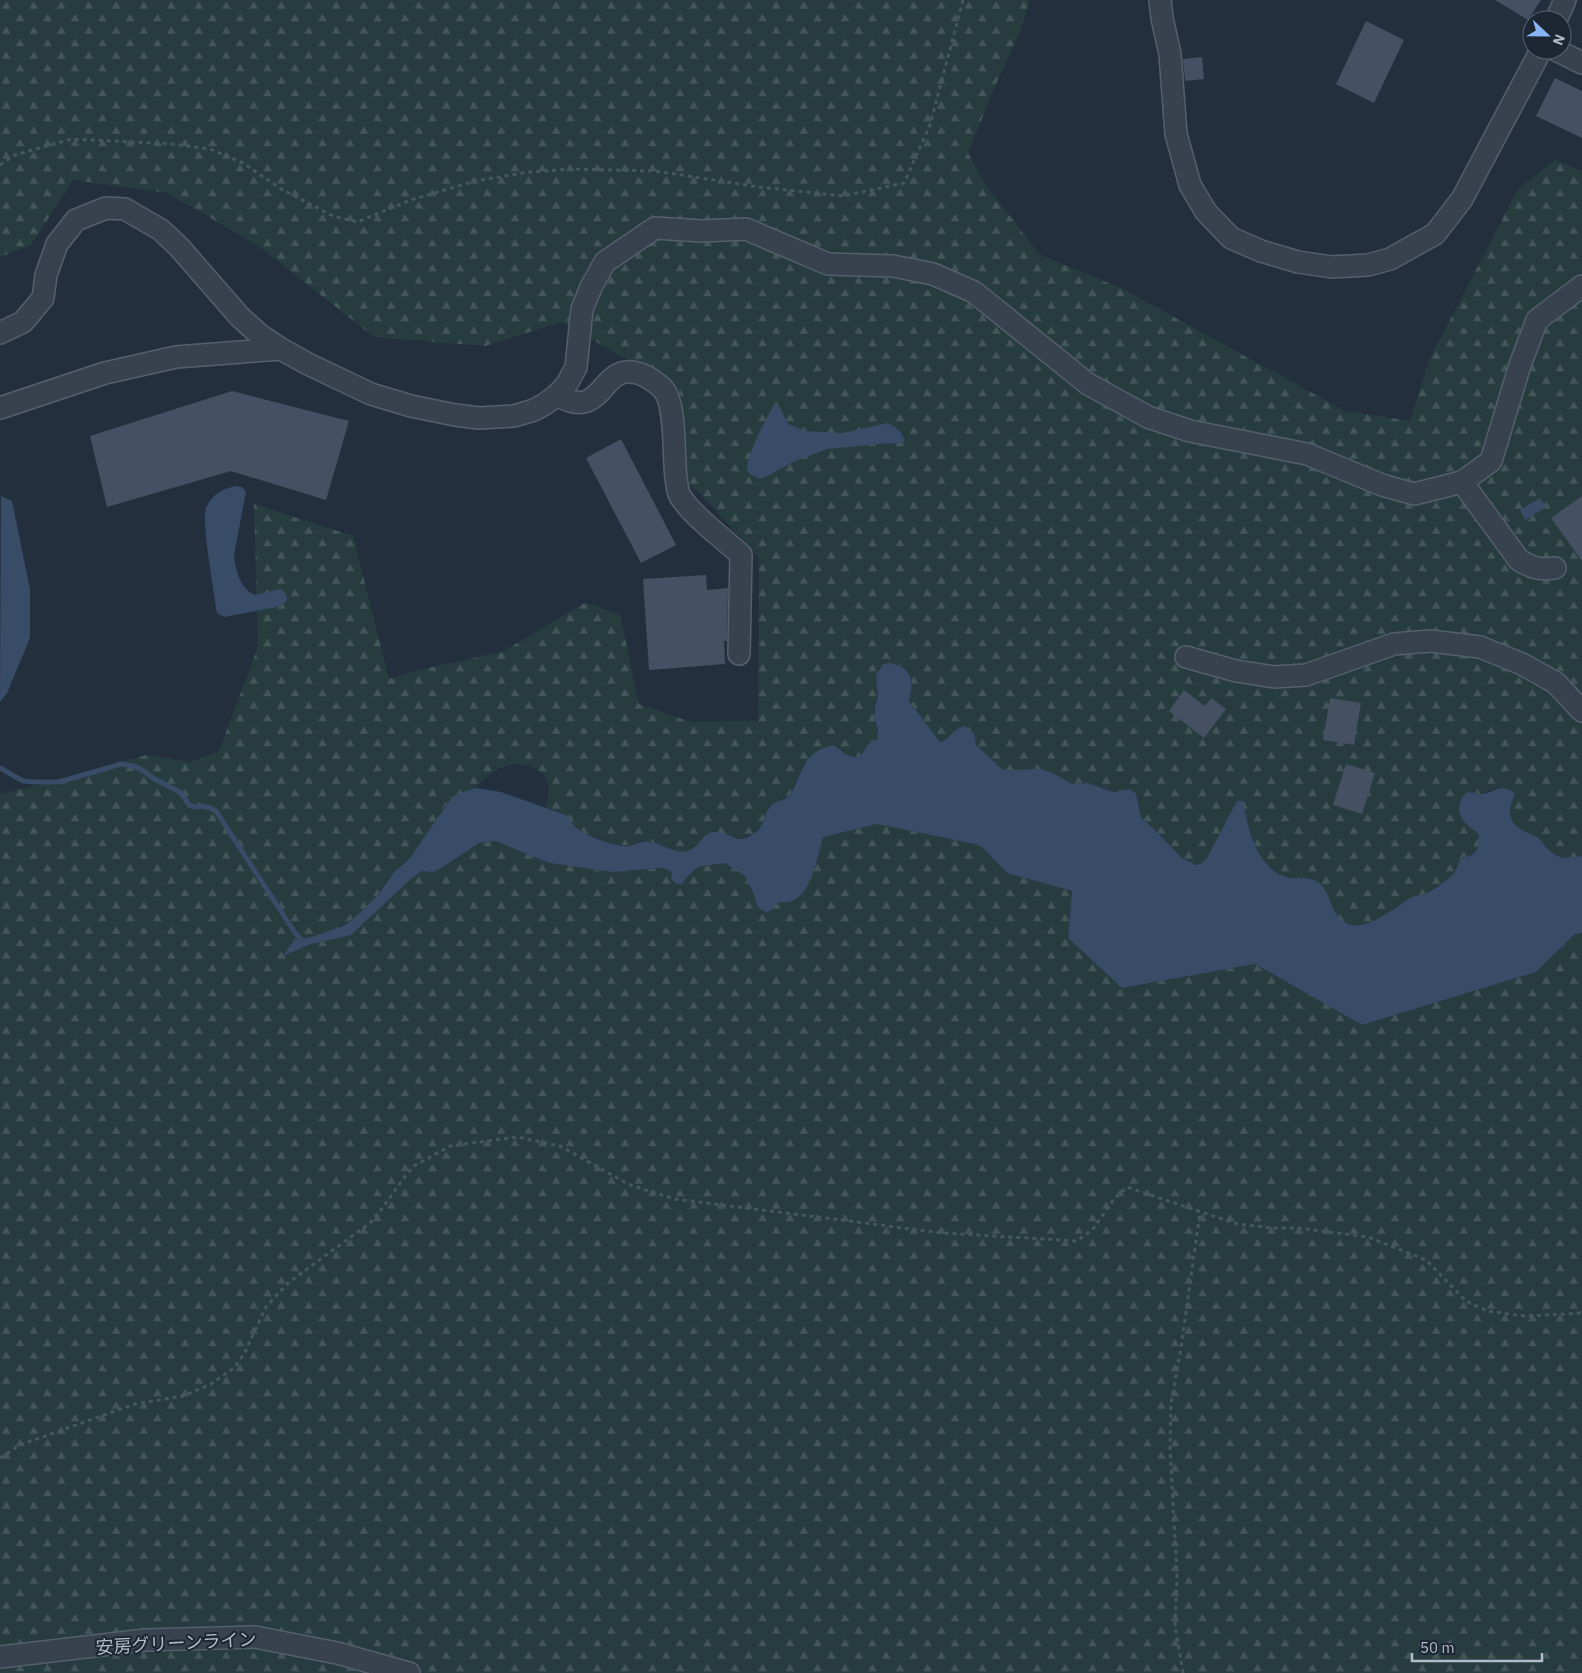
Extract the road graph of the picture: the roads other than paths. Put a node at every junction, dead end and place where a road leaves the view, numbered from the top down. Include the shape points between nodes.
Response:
1 (1160, 0) edge
2 (1536, 60) edge
3 (1582, 286) edge
4 (0, 333) edge
5 (280, 349) junction
6 (557, 394) junction
7 (0, 408) edge
8 (1462, 482) junction
9 (1555, 568) dead end
10 (739, 654) dead end
11 (1186, 657) dead end
12 (1582, 711) edge
13 (0, 1657) edge
14 (408, 1673) edge

1 - 2 street via 1170,54 1176,134 1190,185 1206,212 1231,238 1261,252 1298,262 1332,266 1368,265 1390,259 1435,234 1462,199
3 - 8 street via 1537,320 1491,461
4 - 5 street via 24,322 43,298 46,275 57,244 76,220 106,208 126,208 161,230 240,317
5 - 6 street via 371,394 455,415 479,418 514,416 534,410
5 - 7 street via 176,357 105,374
6 - 8 street via 576,367 582,309 605,262 655,228 702,231 746,228 828,264 893,266 934,274 966,288 1088,384 1148,417 1190,431 1307,454 1382,485 1414,494
6 - 10 street via 568,401 580,403 595,397 613,377 627,371 641,373 664,389 672,414 679,495 695,514 741,555
8 - 9 street via 1520,560 1540,570
11 - 12 street via 1236,671 1274,677 1306,675 1394,644 1430,641 1480,647 1522,664 1556,683
13 - 14 street, 安房グリーンライン via 146,1640 255,1637 337,1653

